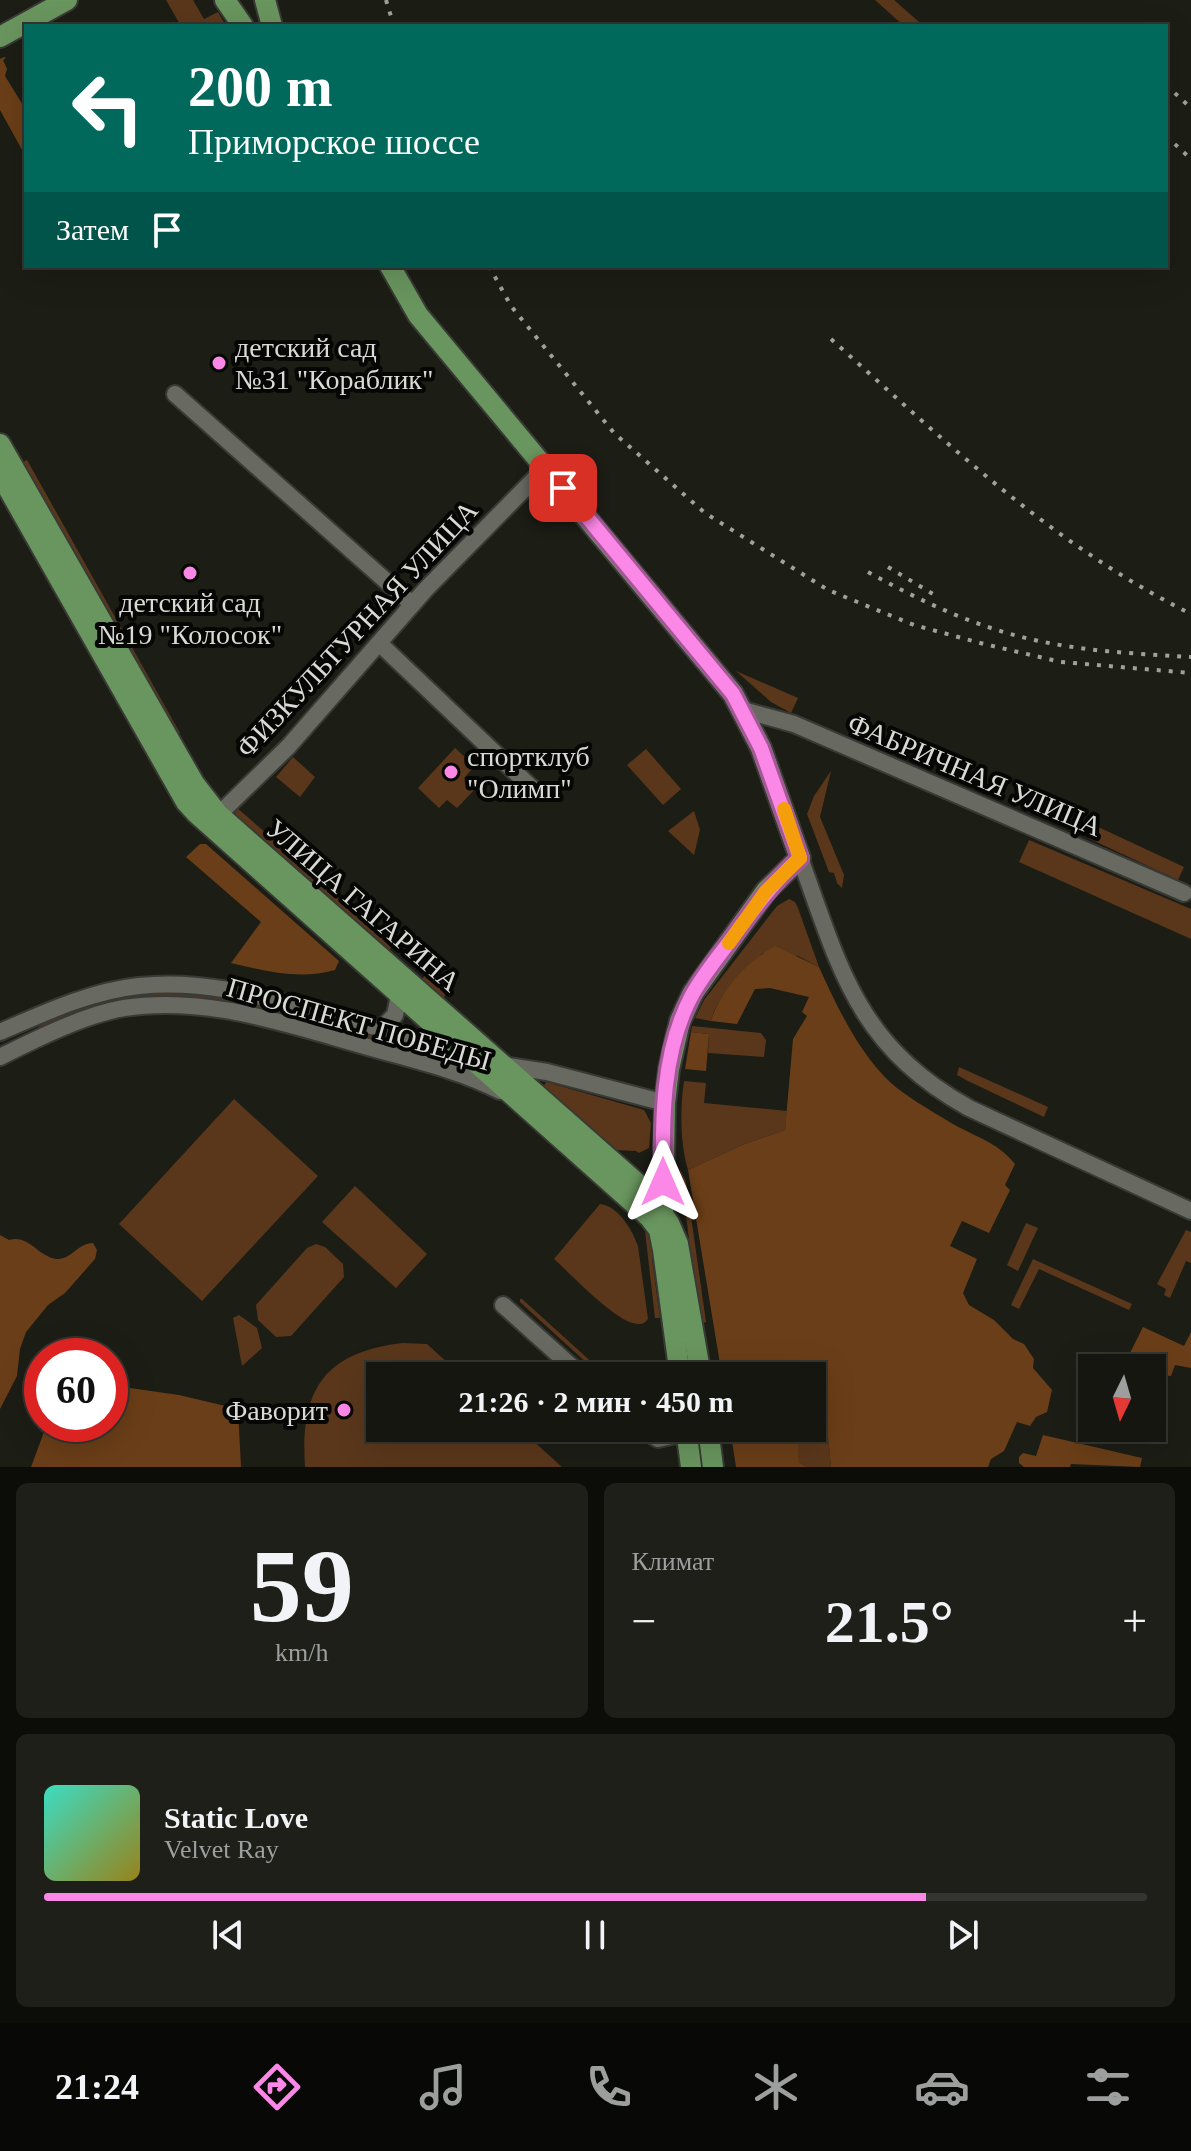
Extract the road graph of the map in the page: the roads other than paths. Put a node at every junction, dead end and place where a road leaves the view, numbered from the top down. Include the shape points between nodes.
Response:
1 (39, 0) edge
2 (67, 0) edge
3 (225, 0) edge
4 (265, 0) edge
5 (0, 21) edge
6 (242, 24) edge
7 (271, 24) edge
8 (0, 37) edge
9 (391, 268) edge
10 (175, 394) dead end
11 (0, 444) edge
12 (546, 467) junction
13 (0, 474) edge
14 (412, 604) junction
15 (379, 643) junction
16 (743, 710) junction
17 (534, 790) dead end
18 (213, 820) junction
19 (800, 858) junction
20 (1184, 893) dead end
21 (399, 995) junction
22 (381, 1029) junction
23 (5, 1030) edge
24 (463, 1041) junction
25 (19, 1048) junction
26 (0, 1057) edge
27 (503, 1066) junction
28 (451, 1071) junction
29 (0, 1073) edge
30 (519, 1101) junction
31 (665, 1103) junction
32 (1191, 1211) edge
33 (661, 1222) junction
34 (503, 1305) dead end
35 (566, 1362) edge
36 (678, 1362) edge
37 (699, 1362) edge
38 (688, 1442) edge
39 (710, 1442) edge
40 (691, 1467) edge
41 (713, 1467) edge

1 - 5 main road
2 - 8 main road
3 - 6 main road
4 - 7 main road
9 - 12 main road via 418,315
10 - 14 street
11 - 18 main road, УЛИЦА ГАГАРИНА
12 - 14 street, ФИЗКУЛЬТУРНАЯ УЛИЦА
12 - 16 main road
13 - 18 main road, УЛИЦА ГАГАРИНА via 186,802
14 - 15 street, ФИЗКУЛЬТУРНАЯ УЛИЦА
15 - 17 street
15 - 18 street, ФИЗКУЛЬТУРНАЯ УЛИЦА via 288,747
16 - 19 main road
16 - 20 street, ФАБРИЧНАЯ УЛИЦА via 794,724
18 - 21 main road, УЛИЦА ГАГАРИНА
18 - 24 main road, УЛИЦА ГАГАРИНА
19 - 31 main road via 766,891 693,993 674,1042
19 - 32 street via 854,999 905,1064 969,1108
21 - 22 street via 395,1015
21 - 24 main road, УЛИЦА ГАГАРИНА
22 - 23 street, ПРОСПЕКТ ПОБЕДЫ via 234,989 185,984 137,986 87,997
22 - 24 street, ПРОСПЕКТ ПОБЕДЫ
23 - 25 street
24 - 27 main road, УЛИЦА ГАГАРИНА
24 - 28 street via 459,1067
24 - 30 main road, УЛИЦА ГАГАРИНА
25 - 26 street, ПРОСПЕКТ ПОБЕДЫ
25 - 28 street, ПРОСПЕКТ ПОБЕДЫ via 102,1013 186,1006 234,1011
25 - 29 street
27 - 31 street
27 - 33 main road, УЛИЦА ГАГАРИНА via 646,1191
28 - 30 street, ПРОСПЕКТ ПОБЕДЫ
30 - 33 main road, УЛИЦА ГАГАРИНА
31 - 33 main road
33 - 36 main road
33 - 37 main road, УЛИЦА ГАГАРИНА via 678,1244
34 - 35 street
38 - 40 main road
39 - 41 main road

